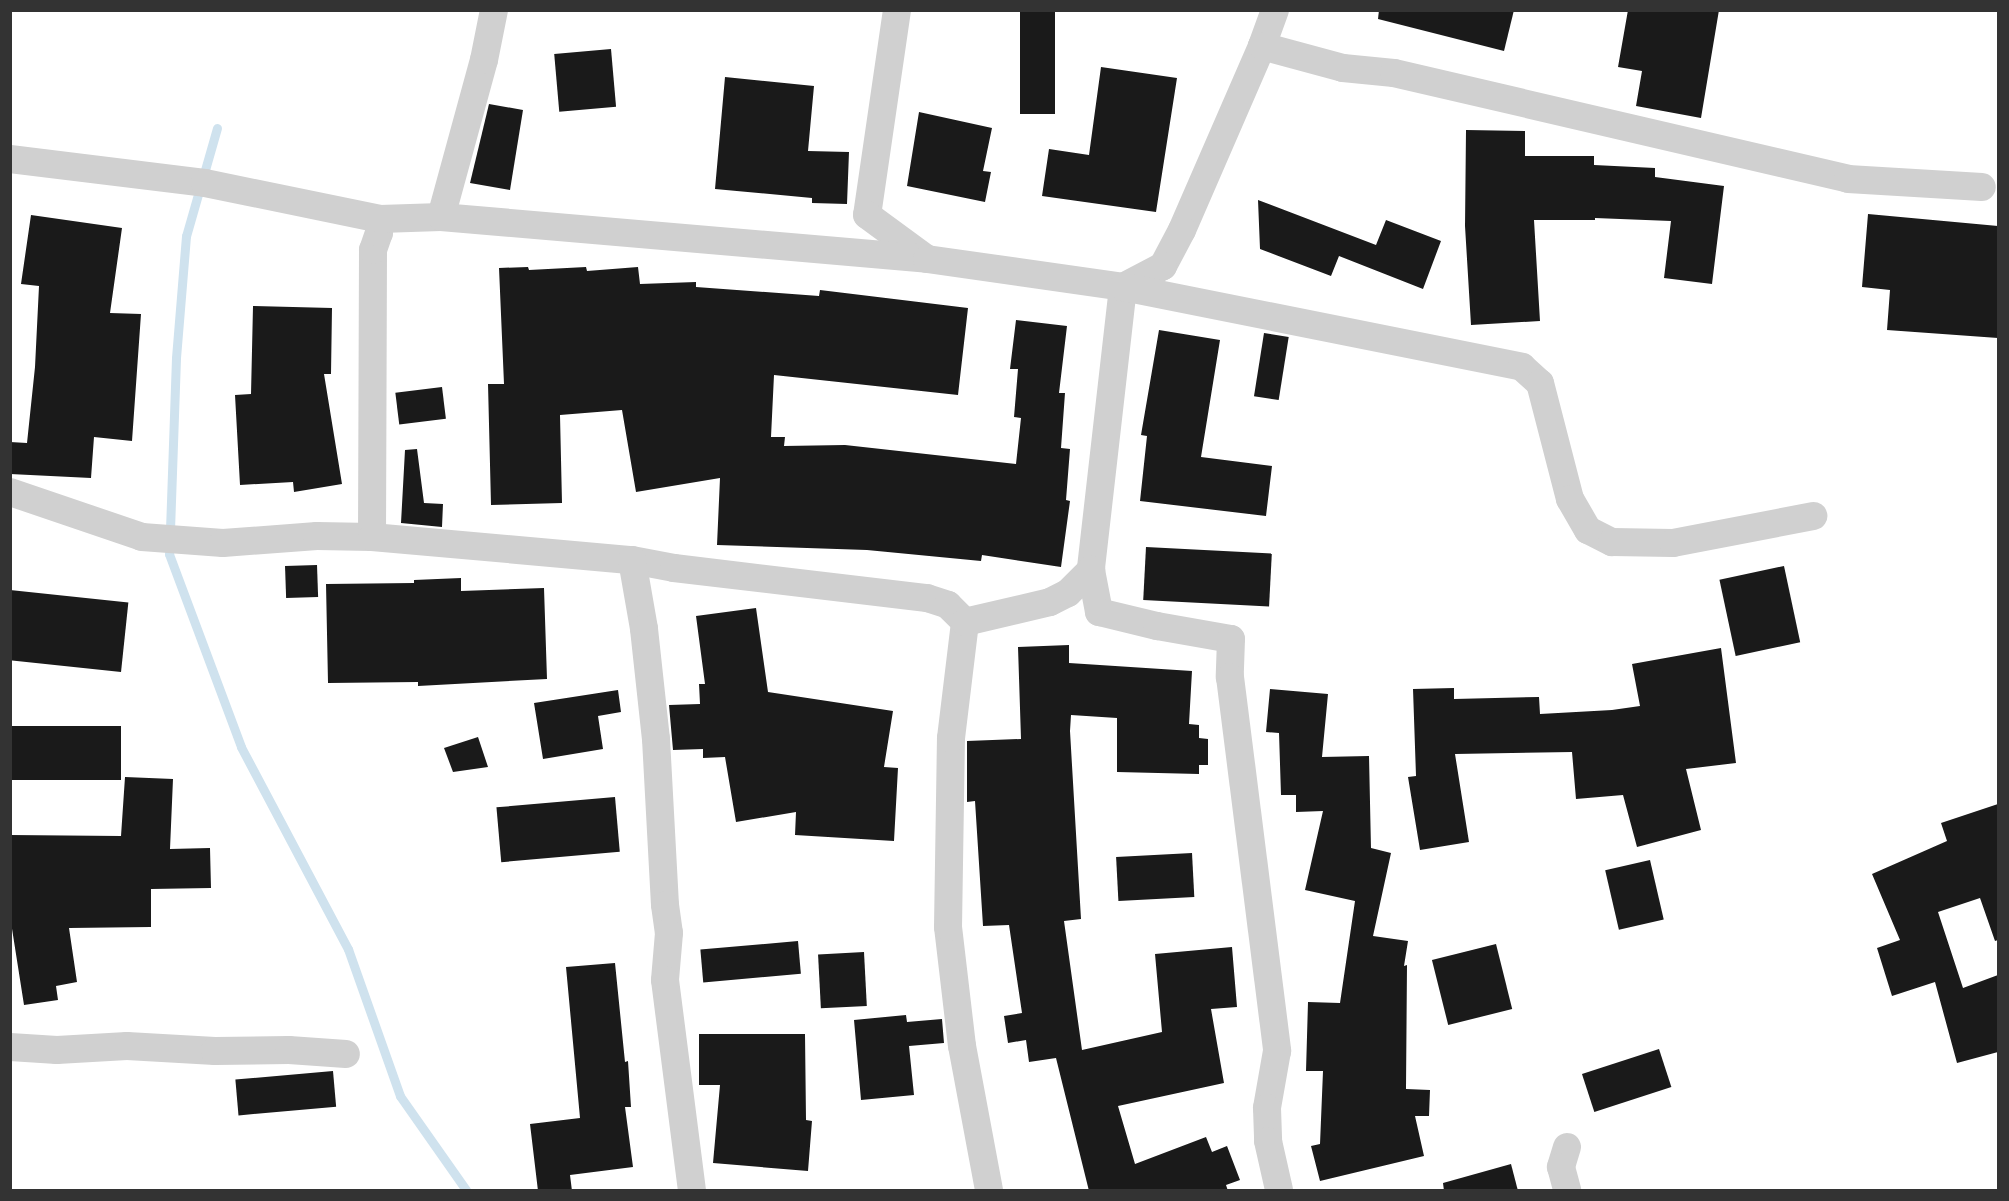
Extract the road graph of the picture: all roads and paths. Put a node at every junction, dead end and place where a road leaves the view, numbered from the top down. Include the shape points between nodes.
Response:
1 (494, 10) edge
2 (897, 10) edge
3 (1275, 10) edge
4 (1262, 46) junction
5 (10, 159) edge
6 (1982, 187) dead end
7 (441, 218) junction
8 (380, 219) junction
9 (927, 259) junction
10 (1123, 287) junction
11 (10, 492) edge
12 (1813, 516) dead end
13 (372, 537) junction
14 (632, 560) junction
15 (1091, 570) junction
16 (1050, 602) junction
17 (1099, 612) junction
18 (966, 622) junction
19 (10, 1047) edge
20 (346, 1054) dead end
21 (1567, 1147) dead end
22 (692, 1191) edge
23 (988, 1191) edge
24 (1279, 1191) edge
25 (1567, 1191) edge

1 - 7 street
2 - 9 street via 867,215
3 - 4 street
4 - 6 street via 1342,68 1394,73 1848,179
4 - 10 street via 1163,266
5 - 8 street via 197,182
7 - 8 street
7 - 9 street
8 - 13 street via 373,250
9 - 10 street
10 - 12 street via 1522,367 1540,383 1570,500 1588,530 1612,542 1673,543
10 - 15 street
11 - 13 street via 142,537 223,543 317,536
13 - 14 street
14 - 18 street via 927,598 948,605
14 - 22 street via 657,740 669,933 665,980
15 - 16 street via 1068,593
15 - 17 street
16 - 17 street
16 - 18 street
17 - 24 street via 1231,639 1230,676 1277,1050 1267,1119 1271,1165
18 - 23 street via 951,738 948,927 962,1046
19 - 20 street via 57,1050 127,1046
21 - 25 street via 1562,1167

